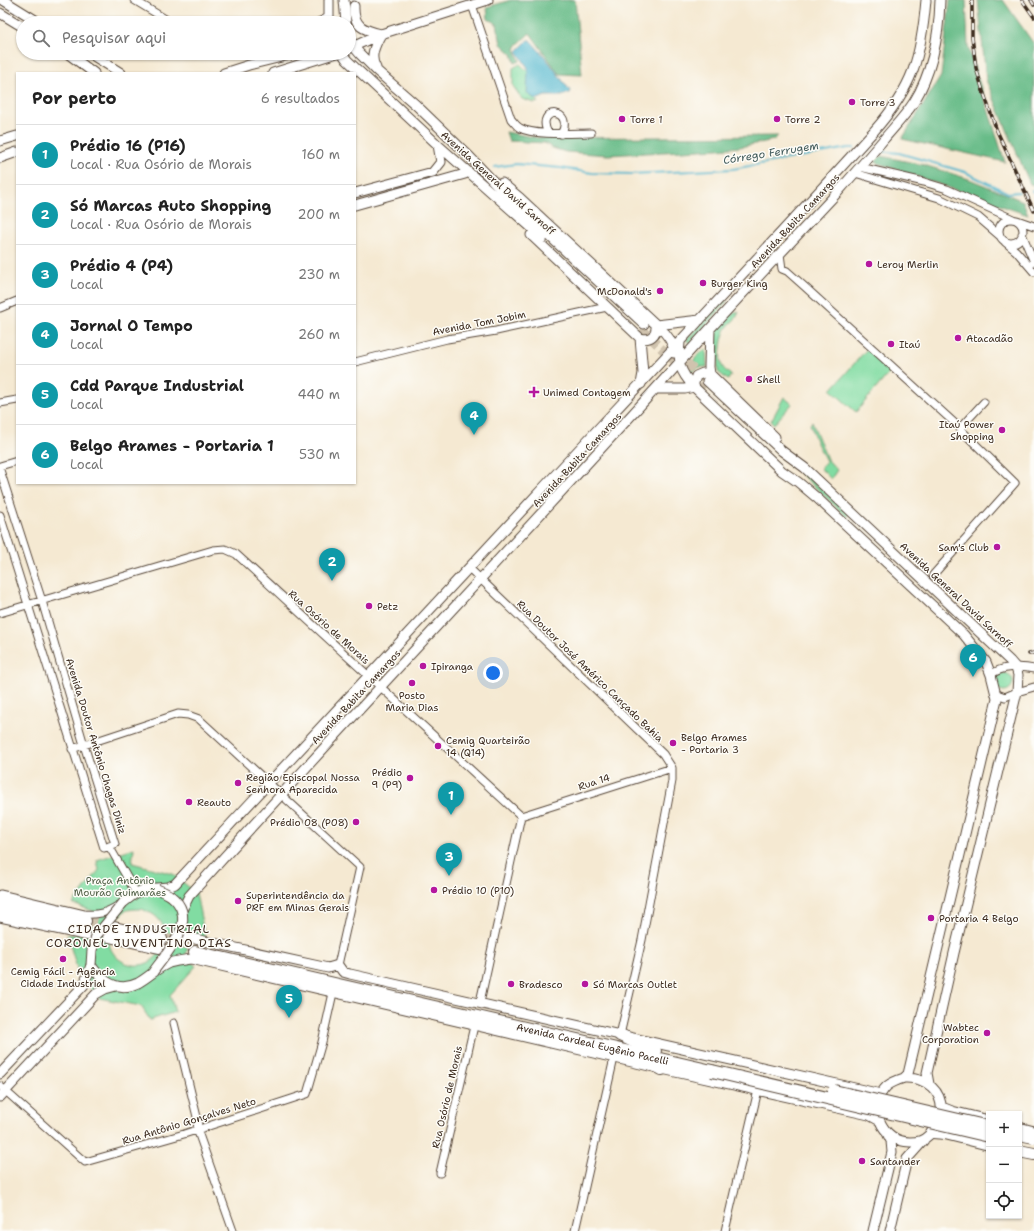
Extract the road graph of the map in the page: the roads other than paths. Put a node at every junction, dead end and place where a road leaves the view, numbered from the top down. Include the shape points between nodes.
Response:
1 (3, 0) edge
2 (134, 0) edge
3 (329, 0) edge
4 (344, 0) edge
5 (488, 0) edge
6 (940, 0) edge
7 (925, 2) edge
8 (355, 3) edge
9 (472, 6) junction
10 (0, 13) edge
11 (29, 16) edge
12 (160, 16) edge
13 (329, 16) edge
14 (346, 16) edge
15 (350, 16) edge
16 (355, 16) edge
17 (356, 19) edge
18 (16, 23) edge
19 (381, 34) junction
20 (356, 40) edge
21 (356, 48) edge
22 (76, 60) edge
23 (100, 60) edge
24 (269, 60) edge
25 (318, 60) edge
26 (347, 60) edge
27 (377, 71) junction
28 (93, 72) edge
29 (119, 72) edge
30 (227, 72) edge
31 (276, 72) edge
32 (591, 132) dead end
33 (548, 133) junction
34 (561, 134) junction
35 (16, 136) edge
36 (0, 141) edge
37 (438, 145) junction
38 (16, 152) edge
39 (451, 156) junction
40 (470, 157) junction
41 (0, 158) edge
42 (844, 165) junction
43 (858, 170) junction
44 (465, 174) junction
45 (356, 193) edge
46 (356, 205) edge
47 (1015, 219) junction
48 (1034, 227) edge
49 (1023, 232) junction
50 (1000, 236) junction
51 (1005, 242) junction
52 (780, 254) junction
53 (754, 261) junction
54 (1034, 262) edge
55 (763, 272) junction
56 (1034, 272) edge
57 (16, 301) edge
58 (607, 307) junction
59 (0, 308) edge
60 (700, 320) junction
61 (656, 325) junction
62 (710, 329) junction
63 (642, 330) junction
64 (677, 345) junction
65 (356, 362) edge
66 (679, 364) junction
67 (672, 371) junction
68 (707, 382) junction
69 (641, 384) junction
70 (694, 387) junction
71 (656, 389) junction
72 (16, 400) edge
73 (984, 402) dead end
74 (0, 403) edge
75 (961, 430) junction
76 (16, 461) edge
77 (0, 466) edge
78 (0, 470) edge
79 (798, 482) junction
80 (0, 515) edge
81 (469, 568) junction
82 (933, 575) dead end
83 (481, 580) junction
84 (42, 602) junction
85 (28, 605) junction
86 (0, 614) edge
87 (1016, 668) junction
88 (1034, 669) edge
89 (369, 676) junction
90 (991, 676) junction
91 (381, 687) junction
92 (1034, 687) edge
93 (1017, 692) junction
94 (997, 694) junction
95 (84, 745) junction
96 (72, 749) junction
97 (672, 768) junction
98 (270, 783) junction
99 (975, 790) junction
100 (992, 793) junction
101 (281, 794) junction
102 (521, 816) junction
103 (109, 846) junction
104 (157, 889) junction
105 (136, 893) junction
106 (0, 894) edge
107 (0, 900) edge
108 (123, 903) junction
109 (0, 910) edge
110 (182, 910) junction
111 (0, 918) edge
112 (111, 932) tunnel mouth
113 (940, 935) junction
114 (96, 936) junction
115 (176, 939) junction
116 (957, 939) junction
117 (160, 943) tunnel mouth
118 (936, 951) junction
119 (954, 953) junction
120 (91, 965) junction
121 (338, 965) junction
122 (153, 972) junction
123 (116, 986) junction
124 (333, 993) junction
125 (480, 1002) junction
126 (174, 1023) dead end
127 (474, 1026) junction
128 (620, 1035) junction
129 (592, 1044) junction
130 (655, 1050) junction
131 (614, 1058) junction
132 (713, 1068) junction
133 (662, 1070) junction
134 (0, 1074) edge
135 (904, 1078) junction
136 (929, 1084) junction
137 (758, 1090) junction
138 (2, 1091) edge
139 (881, 1094) junction
140 (942, 1107) junction
141 (986, 1119) edge
142 (880, 1122) junction
143 (986, 1126) edge
144 (1022, 1128) edge
145 (197, 1129) junction
146 (1034, 1131) edge
147 (933, 1132) junction
148 (887, 1133) junction
149 (986, 1135) edge
150 (1022, 1135) edge
151 (1034, 1137) edge
152 (924, 1140) junction
153 (986, 1143) edge
154 (1022, 1144) edge
155 (1034, 1146) edge
156 (1022, 1152) edge
157 (1034, 1154) edge
158 (440, 1173) dead end
159 (233, 1231) edge
160 (575, 1231) edge
161 (725, 1231) edge
162 (873, 1231) edge
163 (890, 1231) edge

1 - 11 main road
2 - 12 street
3 - 13 main road
4 - 14 main road
5 - 9 main road
6 - 43 main road, Avenida Babita Camargos via 938,34 929,71 915,100
7 - 42 main road, Avenida Babita Camargos via 918,58 906,88 888,115
8 - 15 main road
8 - 16 main road
9 - 19 main road
9 - 33 street via 511,119 519,128
10 - 18 main road
17 - 19 main road via 365,30
19 - 20 main road
19 - 27 main road via 373,53
21 - 27 main road, Avenida General David Sarnoff
22 - 28 main road
23 - 29 main road
24 - 30 main road
25 - 31 main road
26 - 37 main road, Avenida General David Sarnoff
27 - 40 main road, Avenida General David Sarnoff
32 - 34 street
33 - 34 street
33 - 34 street via 544,126 545,119 549,114 556,113 564,120 565,126
35 - 36 main road
37 - 39 main road, Avenida General David Sarnoff
37 - 45 main road via 440,162 432,172
38 - 41 main road
39 - 44 main road
39 - 63 main road, Avenida General David Sarnoff
40 - 61 main road via 520,198
40 - 63 main road, Avenida General David Sarnoff
42 - 43 main road
42 - 53 main road, Avenida Babita Camargos
43 - 47 street via 948,189
43 - 50 street via 939,198 978,218
43 - 52 main road, Avenida Babita Camargos
44 - 46 main road
44 - 58 main road
47 - 48 street
47 - 49 street
47 - 50 street via 1007,219 1001,223 998,229
48 - 49 street
49 - 51 street via 1016,242
49 - 54 street
50 - 51 street
51 - 56 street
52 - 55 main road, Avenida Babita Camargos
52 - 75 street via 782,269
53 - 55 main road via 757,270
53 - 60 main road, Avenida Babita Camargos
55 - 62 main road, Avenida Babita Camargos
57 - 59 street
58 - 63 main road
58 - 65 street, Avenida Tom Jobim via 447,339
60 - 61 main road
60 - 64 main road, Avenida Babita Camargos
61 - 63 main road via 655,332 650,337 647,338
61 - 64 main road
62 - 66 main road, Avenida Babita Camargos
62 - 68 main road
63 - 69 main road
64 - 66 main road
64 - 67 main road
64 - 69 main road, Avenida Babita Camargos
66 - 67 main road, Avenida Babita Camargos
66 - 70 main road via 683,374
67 - 71 main road, Avenida Babita Camargos
68 - 70 main road via 703,372 694,380
68 - 79 main road
68 - 87 main road, Avenida General David Sarnoff via 788,449
69 - 81 main road, Avenida Babita Camargos
70 - 71 main road
70 - 79 main road via 782,471
71 - 83 main road, Avenida Babita Camargos
72 - 74 street
73 - 75 street
75 - 82 street via 1015,483
76 - 77 street
78 - 84 street, Avenida Doutor Antônio Chagas Diniz
79 - 90 main road via 964,635 986,662
80 - 85 street, Avenida Doutor Antônio Chagas Diniz
81 - 83 street, Rua Doutor José Américo Cançado Bahia
81 - 89 main road, Avenida Babita Camargos
83 - 91 main road, Avenida Babita Camargos
83 - 97 street, Rua Doutor José Américo Cançado Bahia via 663,754
84 - 85 street, Rua Osório de Morais
84 - 89 street, Rua Osório de Morais via 213,550 226,549 236,554
84 - 95 street, Avenida Doutor Antônio Chagas Diniz
85 - 86 street, Rua Osório de Morais
85 - 96 street, Avenida Doutor Antônio Chagas Diniz
87 - 88 street
87 - 90 street via 1001,669
87 - 93 main road
89 - 91 street, Rua Osório de Morais
89 - 98 main road, Avenida Babita Camargos
90 - 94 main road
91 - 101 main road, Avenida Babita Camargos
91 - 102 street, Rua Osório de Morais
92 - 93 street
93 - 94 street via 1005,697
93 - 100 main road
94 - 99 main road
95 - 96 street
95 - 98 street via 178,714 188,715 199,720
95 - 103 street, Avenida Doutor Antônio Chagas Diniz via 115,844
96 - 103 street, Avenida Doutor Antônio Chagas Diniz via 104,848
97 - 102 street, Rua 14
97 - 128 street via 672,781 642,940
98 - 101 street
98 - 104 main road, Avenida Babita Camargos via 175,884
99 - 100 main road
99 - 113 main road
100 - 116 main road
101 - 110 main road, Avenida Babita Camargos via 188,896
101 - 121 street via 360,867
102 - 125 street
103 - 105 street
104 - 105 main road
104 - 110 main road, bridge via 172,896
105 - 108 main road
106 - 108 street via 95,915 108,912
107 - 109 highway via 84,926
108 - 114 main road, bridge
110 - 115 main road, bridge via 182,924
111 - 114 street via 84,936
112 - 117 highway
113 - 116 main road
113 - 118 main road
114 - 120 main road, bridge
115 - 121 main road via 186,937 328,968
115 - 122 main road, bridge
116 - 119 main road
118 - 119 main road
118 - 135 main road via 908,1074
119 - 136 main road via 927,1073
120 - 123 main road via 98,975
120 - 134 main road via 84,985
121 - 125 main road, Avenida Cardeal Eugênio Pacelli via 343,972 350,974
122 - 123 main road via 138,983 126,987
122 - 124 main road, Avenida Cardeal Eugênio Pacelli via 169,963 191,959
123 - 138 main road via 96,994
124 - 127 main road, Avenida Cardeal Eugênio Pacelli
124 - 145 street, Rua Antônio Gonçalves Neto via 307,1094
125 - 128 main road, Avenida Cardeal Eugênio Pacelli
126 - 145 street via 198,1120
127 - 131 main road, Avenida Cardeal Eugênio Pacelli
127 - 158 street, Rua Osório de Morais
128 - 130 highway
128 - 139 main road, Avenida Cardeal Eugênio Pacelli
129 - 130 highway, Avenida Cardeal Eugênio Pacelli via 197,949
129 - 132 highway, Avenida Cardeal Eugênio Pacelli
129 - 133 highway via 657,1066
130 - 132 highway, Avenida Cardeal Eugênio Pacelli
131 - 133 main road, Avenida Cardeal Eugênio Pacelli
131 - 160 street
132 - 143 highway, Avenida Cardeal Eugênio Pacelli, bridge
132 - 149 highway, Avenida Cardeal Eugênio Pacelli, bridge
133 - 137 main road, Avenida Cardeal Eugênio Pacelli
135 - 136 main road via 921,1080
135 - 139 main road via 895,1081
136 - 140 main road via 940,1098
137 - 142 main road, Avenida Cardeal Eugênio Pacelli via 869,1115
137 - 161 street
138 - 145 street, Rua Antônio Gonçalves Neto via 84,1162
139 - 142 main road via 878,1103
140 - 141 main road
140 - 147 main road via 941,1116
142 - 148 main road
144 - 146 main road
145 - 159 street
147 - 152 main road
147 - 153 highway
148 - 152 main road via 905,1142
148 - 162 main road via 892,1152
150 - 151 highway
152 - 163 main road via 907,1159
154 - 155 highway
156 - 157 highway

